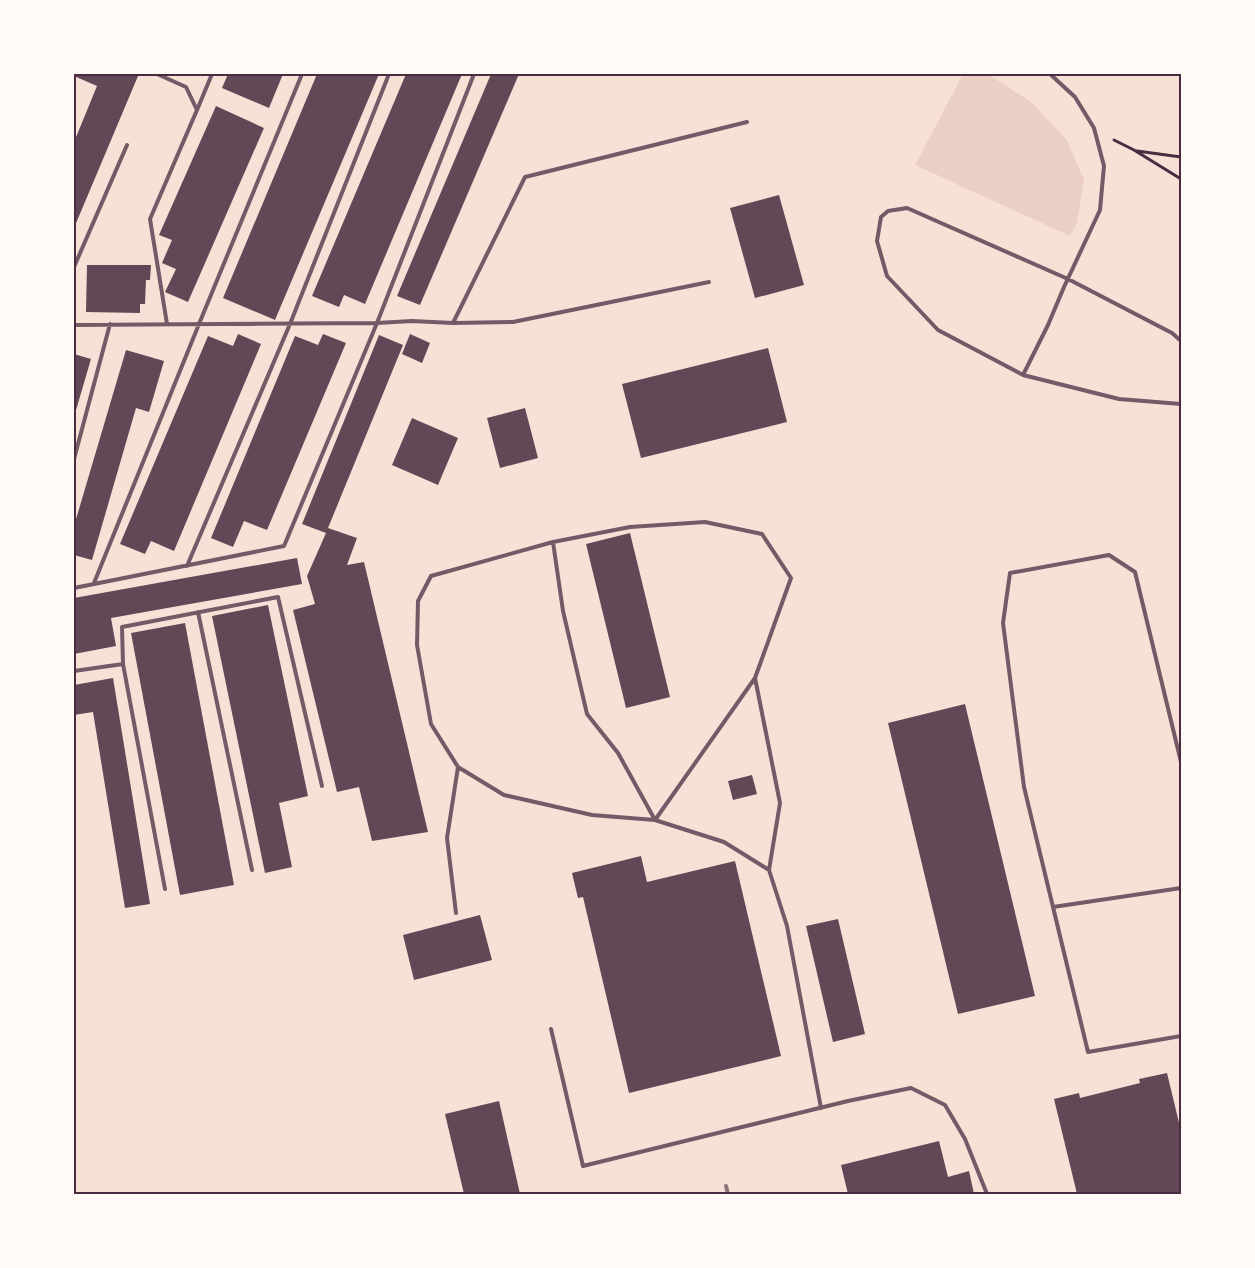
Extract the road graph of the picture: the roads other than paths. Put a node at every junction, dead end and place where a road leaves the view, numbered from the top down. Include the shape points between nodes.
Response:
1 (158, 74) edge
2 (212, 74) edge
3 (302, 74) edge
4 (388, 74) edge
5 (474, 74) edge
6 (1050, 74) edge
7 (197, 110) junction
8 (747, 122) dead end
9 (127, 144) dead end
10 (74, 267) edge
11 (1068, 279) junction
12 (709, 282) dead end
13 (377, 323) junction
14 (454, 323) junction
15 (110, 324) junction
16 (167, 324) junction
17 (199, 324) junction
18 (290, 324) junction
19 (74, 325) edge
20 (1181, 341) edge
21 (1023, 375) junction
22 (1181, 404) edge
23 (74, 459) edge
24 (553, 542) junction
25 (187, 566) junction
26 (94, 584) junction
27 (74, 588) edge
28 (198, 612) junction
29 (123, 664) junction
30 (74, 671) edge
31 (755, 678) junction
32 (1181, 762) edge
33 (458, 767) junction
34 (322, 786) dead end
35 (655, 820) junction
36 (252, 870) dead end
37 (769, 870) junction
38 (1181, 888) edge
39 (165, 889) dead end
40 (1053, 907) junction
41 (456, 913) dead end
42 (551, 1029) dead end
43 (1181, 1036) edge
44 (821, 1108) junction
45 (987, 1194) edge

1 - 7 lane via 186,87
2 - 7 lane
3 - 17 lane
4 - 18 lane
5 - 13 lane
6 - 11 lane via 1075,97 1094,128 1104,166 1100,210
7 - 16 lane via 150,219
8 - 14 lane via 525,177
9 - 10 lane
11 - 20 lane via 1172,333
11 - 21 lane
11 - 21 lane via 907,208 888,210 881,217 878,241 887,276 938,330
12 - 14 lane via 513,322
13 - 14 lane
13 - 18 lane
13 - 25 lane via 284,546
15 - 16 lane
15 - 19 lane
15 - 23 lane
16 - 17 lane
17 - 18 lane
17 - 26 lane
18 - 25 lane
21 - 22 lane via 1119,400
24 - 31 lane via 630,527 706,522 762,534 791,578
24 - 33 lane via 431,576 418,601 417,645 431,724
24 - 35 lane via 563,611 587,714 618,753
25 - 26 lane
26 - 27 lane
28 - 29 lane via 122,627
28 - 34 lane via 278,597
28 - 36 lane
29 - 30 lane
29 - 39 lane
31 - 35 lane
31 - 37 lane via 780,803
32 - 40 lane via 1136,572 1109,556 1010,573 1004,623 1024,786
33 - 35 lane via 504,795 592,815
33 - 41 lane via 447,838
35 - 37 lane via 724,842
37 - 44 lane via 787,926
38 - 40 lane
40 - 43 lane via 1088,1052
42 - 44 lane via 583,1166
44 - 45 lane via 910,1088 945,1105 965,1139

